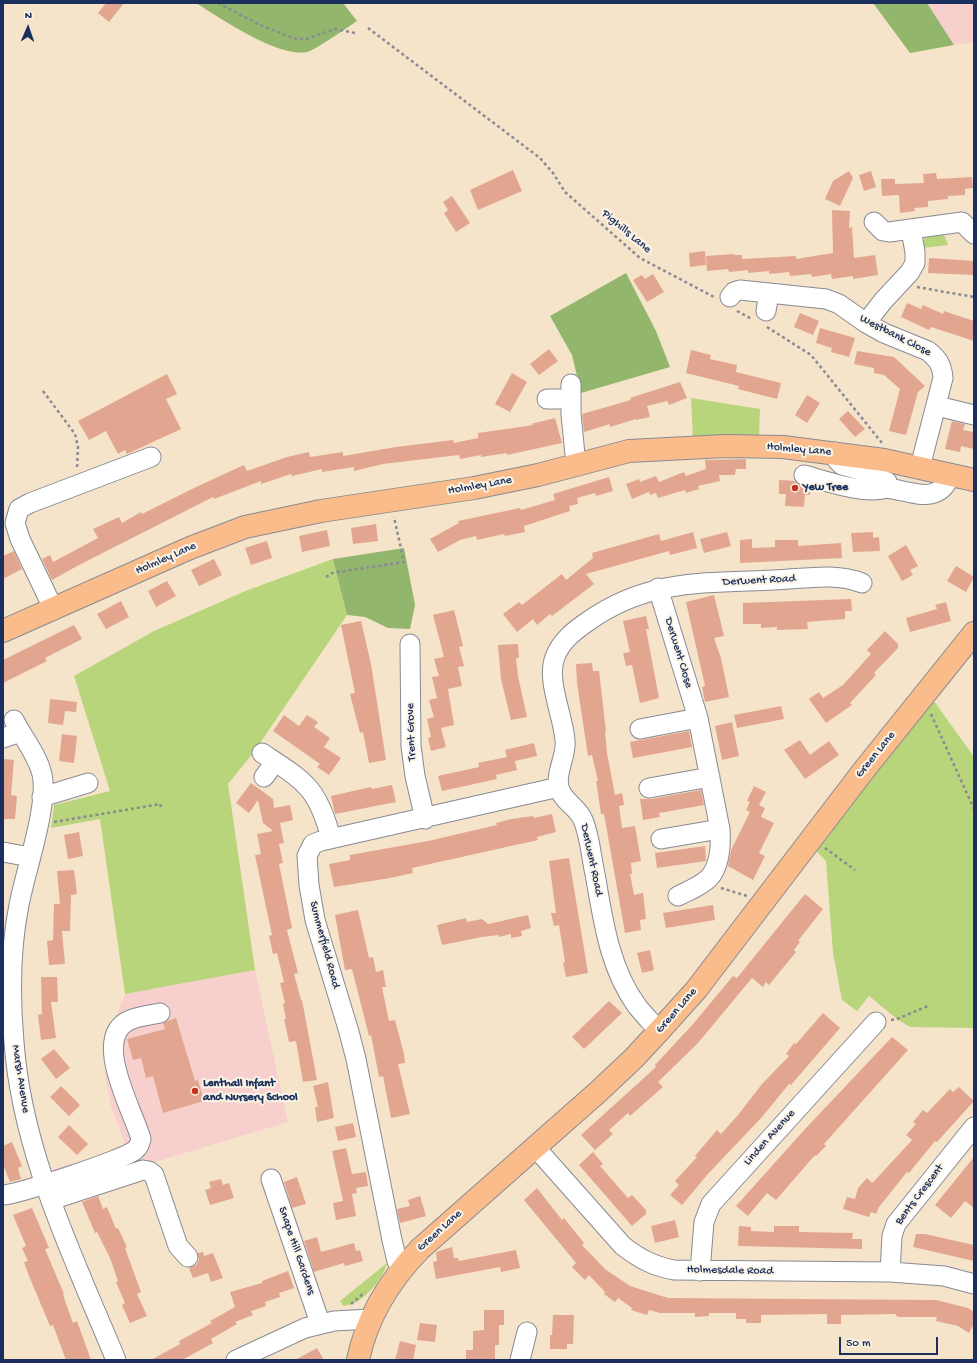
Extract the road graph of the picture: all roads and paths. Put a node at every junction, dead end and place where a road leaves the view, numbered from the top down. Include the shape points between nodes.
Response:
1 (218, 3) edge
2 (368, 28) dead end
3 (355, 33) dead end
4 (874, 222) dead end
5 (968, 228) edge
6 (911, 230) junction
7 (898, 284) junction
8 (974, 297) edge
9 (728, 302) junction
10 (764, 313) junction
11 (866, 323) junction
12 (43, 392) dead end
13 (546, 399) dead end
14 (937, 406) junction
15 (974, 415) edge
16 (835, 452) junction
17 (151, 457) dead end
18 (884, 460) junction
19 (576, 465) junction
20 (920, 467) junction
21 (952, 474) junction
22 (804, 475) dead end
23 (974, 480) edge
24 (77, 485) junction
25 (887, 488) junction
26 (390, 501) junction
27 (326, 577) dead end
28 (862, 583) dead end
29 (658, 588) junction
30 (54, 610) junction
31 (3, 632) edge
32 (974, 633) edge
33 (410, 644) dead end
34 (933, 716) dead end
35 (698, 718) junction
36 (640, 729) dead end
37 (12, 730) edge
38 (264, 777) dead end
39 (710, 777) junction
40 (88, 783) dead end
41 (559, 787) junction
42 (649, 788) dead end
43 (42, 797) junction
44 (161, 807) dead end
45 (974, 809) edge
46 (425, 819) junction
47 (38, 824) junction
48 (720, 830) junction
49 (331, 838) junction
50 (812, 838) junction
51 (661, 839) dead end
52 (3, 852) edge
53 (30, 857) junction
54 (855, 870) dead end
55 (708, 878) junction
56 (678, 896) dead end
57 (764, 902) junction
58 (8, 969) edge
59 (928, 1006) dead end
60 (160, 1013) dead end
61 (876, 1022) joint
62 (659, 1031) junction
63 (11, 1086) edge
64 (974, 1127) edge
65 (535, 1148) junction
66 (271, 1179) dead end
67 (48, 1192) junction
68 (3, 1195) edge
69 (188, 1257) dead end
70 (401, 1268) junction
71 (700, 1271) junction
72 (890, 1272) junction
73 (974, 1284) edge
74 (366, 1291) dead end
75 (349, 1305) dead end
76 (371, 1319) junction
77 (320, 1323) junction
78 (527, 1332) dead end
79 (116, 1360) edge
80 (236, 1360) edge
81 (358, 1360) edge
82 (520, 1360) edge

1 - 3 path via 260,25 296,39 306,39 336,29
2 - 9 path, Pighills Lane via 540,158 565,192 640,258
4 - 6 street via 882,230 889,232
5 - 6 street
6 - 7 street via 915,263
7 - 8 path
7 - 11 street
9 - 10 path, Pighills Lane
9 - 10 street, Westbank Close via 734,292 740,290
10 - 11 street, Westbank Close via 826,299 839,304
10 - 18 path, Pighills Lane via 811,355 881,440
11 - 14 street, Westbank Close via 928,351 936,358 942,368 943,378
12 - 24 path via 75,434 78,447
13 - 19 street via 570,392
14 - 15 street
14 - 20 street, Westbank Close
16 - 18 main road, Holmley Lane
16 - 19 main road, Holmley Lane via 783,447 673,448 629,452
16 - 25 street via 837,460 842,465 880,477 888,482
17 - 24 street
18 - 20 main road, Holmley Lane
19 - 26 main road, Holmley Lane via 538,476
20 - 21 main road, Holmley Lane
21 - 23 main road, Holmley Lane
21 - 25 street via 947,485 939,493 930,495
22 - 25 street via 841,486 880,490
24 - 30 street via 30,503 19,509 16,514 15,523 20,540
26 - 27 path via 404,562 332,573
26 - 30 main road, Holmley Lane via 321,511 245,527 196,546
28 - 29 street, Derwent Road via 842,577
29 - 35 street, Derwent Close
29 - 41 street, Derwent Road via 613,604 574,632 557,653 552,667 566,752
30 - 31 main road, Holmley Lane
32 - 50 main road, Green Lane
33 - 46 street, Trent Grove via 411,746
34 - 45 path
35 - 36 street
35 - 39 street, Derwent Close
37 - 43 street, Marsh Avenue via 36,757 42,774
38 - 49 street via 268,758 301,780 311,790 325,814
39 - 42 street
39 - 48 street, Derwent Close
40 - 43 street
41 - 46 street, Summerfield Road
41 - 62 street, Derwent Road via 583,819 611,956 637,1006
43 - 47 street, Marsh Avenue
44 - 47 path via 160,804
46 - 49 street, Summerfield Road
47 - 53 street, Marsh Avenue
48 - 51 street
48 - 55 street, Derwent Close via 718,855
49 - 70 street, Summerfield Road via 313,844 309,849 309,885 316,920 349,1032 392,1240
50 - 54 path
50 - 57 main road, Green Lane
52 - 53 street
53 - 58 street, Marsh Avenue
55 - 56 street
55 - 57 path via 718,887
57 - 62 main road, Green Lane via 696,990
58 - 63 street, Marsh Avenue via 12,1014
59 - 61 path via 897,1019
60 - 67 street via 129,1020 120,1028 113,1054 115,1070 141,1139 139,1146 135,1151
61 - 71 street, Linden Avenue via 710,1204 704,1222
62 - 65 main road, Green Lane via 634,1058
63 - 67 street, Marsh Avenue via 28,1125
64 - 72 street, Bents Crescent via 896,1224 892,1236
65 - 70 main road, Green Lane
65 - 71 street, Holmesdale Road via 604,1227 640,1259 656,1267
66 - 77 street, Snape Hill Gardens
67 - 68 street
67 - 69 street via 143,1170 149,1171 154,1175 178,1246
67 - 79 street, Marsh Avenue
70 - 76 main road, Green Lane via 379,1301
71 - 72 street, Holmesdale Road
72 - 73 street, Holmesdale Road via 944,1276
74 - 75 path
76 - 77 street
76 - 81 main road, Green Lane
77 - 80 street
78 - 82 street

